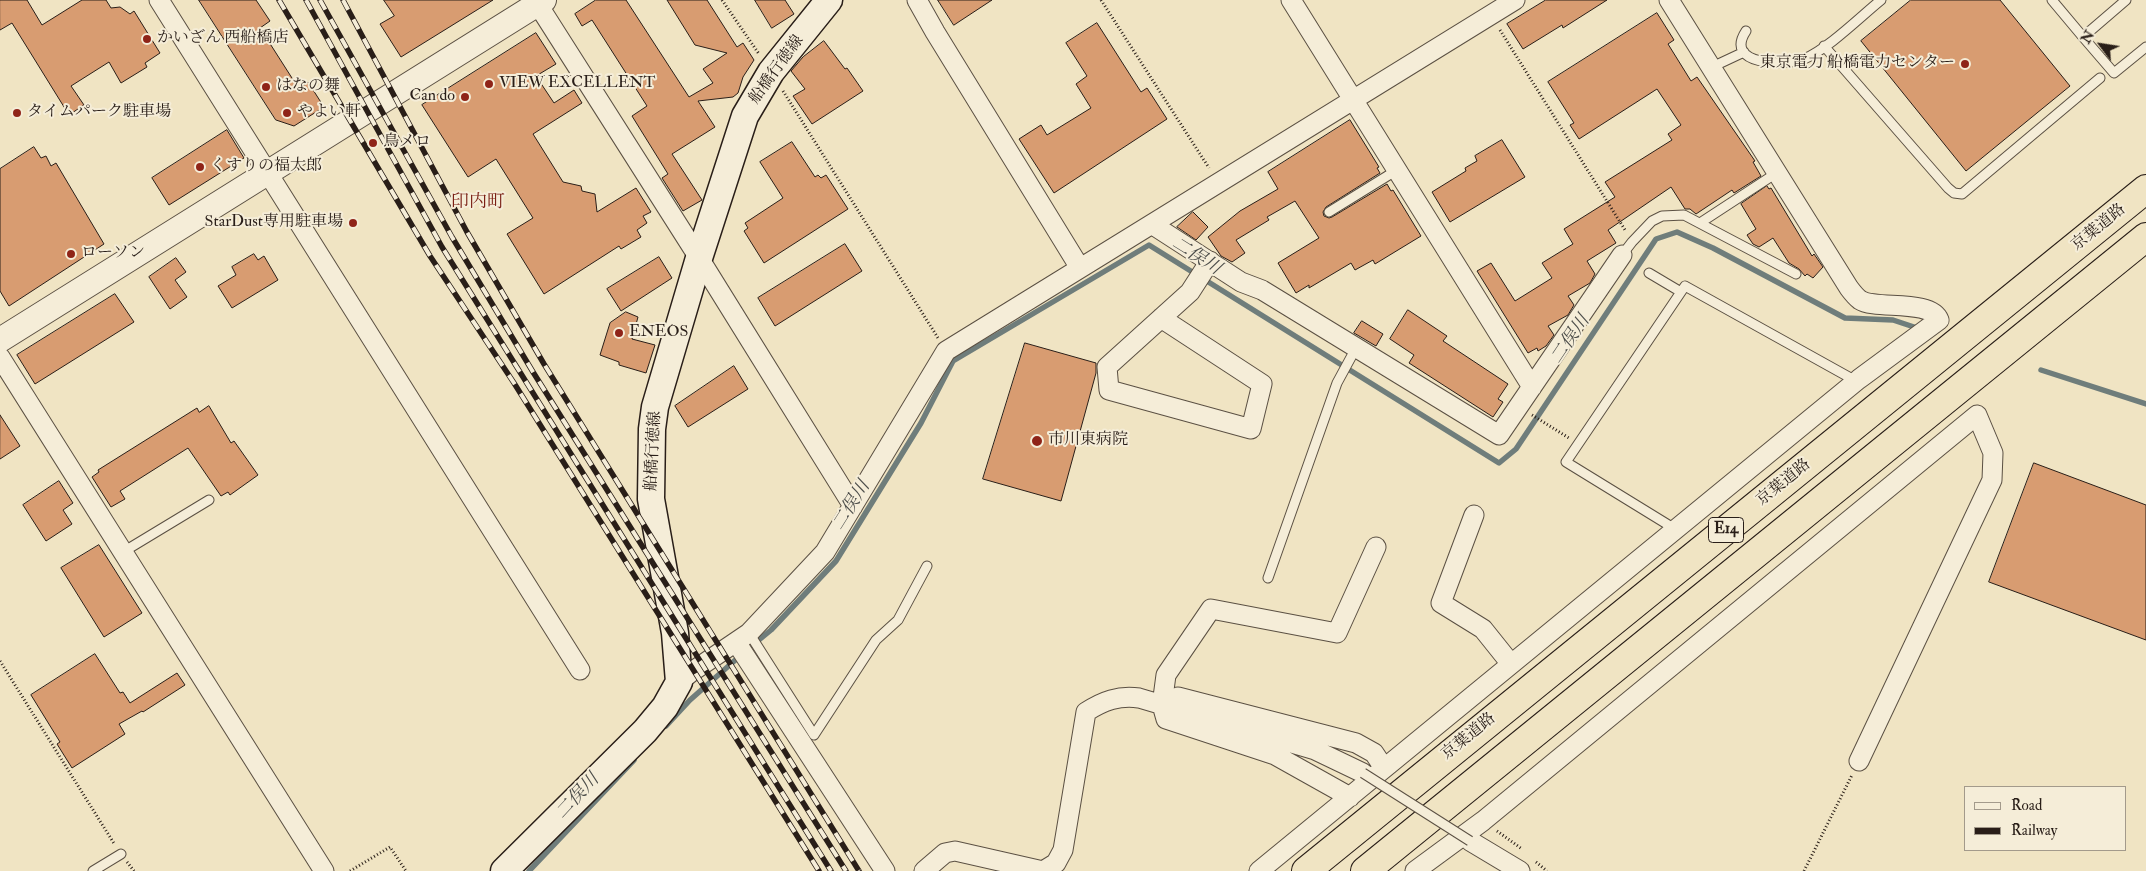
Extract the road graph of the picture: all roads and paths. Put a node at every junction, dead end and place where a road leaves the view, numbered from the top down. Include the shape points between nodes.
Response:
1 (159, 0) edge
2 (722, 0) edge
3 (829, 0) edge
4 (917, 0) edge
5 (1101, 0) edge
6 (1291, 0) edge
7 (1514, 0) edge
8 (1669, 0) edge
9 (1880, 0) edge
10 (2052, 0) edge
11 (2126, 0) edge
12 (539, 1) edge
13 (1491, 14) junction
14 (1746, 31) dead end
15 (2082, 36) junction
16 (1824, 46) junction
17 (2146, 47) edge
18 (1744, 52) junction
19 (1712, 67) junction
20 (772, 72) junction
21 (2100, 78) dead end
22 (1353, 100) junction
23 (1397, 170) junction
24 (1778, 172) junction
25 (268, 174) junction
26 (1219, 183) junction
27 (2146, 189) edge
28 (1329, 212) dead end
29 (1700, 223) junction
30 (1152, 225) junction
31 (2146, 237) edge
32 (1627, 248) junction
33 (699, 258) junction
34 (1210, 261) junction
35 (1080, 268) junction
36 (1649, 273) dead end
37 (1796, 274) dead end
38 (1681, 292) junction
39 (1161, 318) junction
40 (0, 340) edge
41 (1356, 348) junction
42 (946, 351) junction
43 (0, 357) edge
44 (1856, 381) junction
45 (1532, 387) junction
46 (1546, 424) dead end
47 (1578, 444) junction
48 (209, 500) dead end
49 (853, 506) junction
50 (1474, 515) dead end
51 (1675, 529) junction
52 (1376, 547) dead end
53 (123, 552) junction
54 (926, 566) dead end
55 (1268, 578) dead end
56 (743, 637) junction
57 (0, 661) edge
58 (1511, 664) junction
59 (580, 670) dead end
60 (680, 682) junction
61 (1162, 705) junction
62 (1859, 761) joint
63 (1384, 768) junction
64 (1363, 773) joint
65 (1350, 797) junction
66 (1470, 841) joint
67 (121, 854) junction
68 (93, 871) edge
69 (134, 871) edge
70 (324, 871) edge
71 (350, 871) edge
72 (406, 871) edge
73 (504, 871) edge
74 (885, 871) edge
75 (924, 871) edge
76 (1259, 871) edge
77 (1306, 871) edge
78 (1365, 871) edge
79 (1415, 871) edge
80 (1520, 871) edge
81 (1804, 871) edge

1 - 25 street
2 - 20 path
3 - 20 main road, 船橋行徳線
4 - 35 street
5 - 26 path
6 - 22 street
7 - 13 street
8 - 19 street
9 - 16 lane
10 - 15 lane
11 - 15 lane
12 - 25 street
12 - 33 street
13 - 22 street
13 - 32 path
14 - 18 lane via 1742,46
15 - 17 lane via 2114,73
16 - 18 lane via 1803,59 1777,62 1762,62
16 - 21 lane via 1948,188 1962,194
18 - 19 lane
19 - 24 street
20 - 33 main road, 船橋行徳線 via 745,116
20 - 42 path
22 - 23 street
22 - 26 street
23 - 28 lane
23 - 45 street
24 - 29 lane
24 - 44 street via 1849,288 1860,300 1900,304 1927,310 1938,317 1939,320
25 - 40 street
25 - 59 street
26 - 30 street
27 - 77 highway, 京葉道路 / E14
29 - 32 lane via 1684,215 1662,216 1646,225
29 - 37 lane
30 - 34 street
30 - 35 street
31 - 78 highway, E14
32 - 45 street
33 - 49 street
33 - 60 main road, 船橋行徳線 via 660,387 652,429 651,499 676,633
34 - 39 street via 1190,292
34 - 41 street
35 - 42 street
36 - 38 lane
38 - 44 lane via 1685,286
38 - 47 lane
39 - 39 street via 1107,367 1109,390 1251,430 1262,384
41 - 45 street via 1499,435
41 - 55 lane via 1337,383
42 - 49 street
43 - 53 street
44 - 51 street
46 - 47 path
47 - 51 lane via 1566,462
48 - 53 lane
49 - 56 street via 825,552
50 - 58 street via 1442,603 1483,629
51 - 58 street
52 - 61 street via 1337,633 1211,609 1166,675
53 - 70 street
54 - 56 lane via 898,620 876,640 814,735
56 - 60 street
56 - 74 street
57 - 67 path
58 - 63 street
60 - 73 main road via 645,731
61 - 63 street via 1176,697 1356,743 1374,752
61 - 64 street via 1314,750
61 - 65 street via 1166,719 1275,756
61 - 75 street via 1125,696 1101,703 1086,712 1063,850 1056,863 1043,871 955,850 945,853
62 - 79 street via 1992,480 1993,452 1977,415 1483,822
62 - 81 path
63 - 65 street
64 - 66 lane, bridge
65 - 76 street
66 - 80 street
67 - 68 lane
67 - 69 path
71 - 72 path via 390,847

